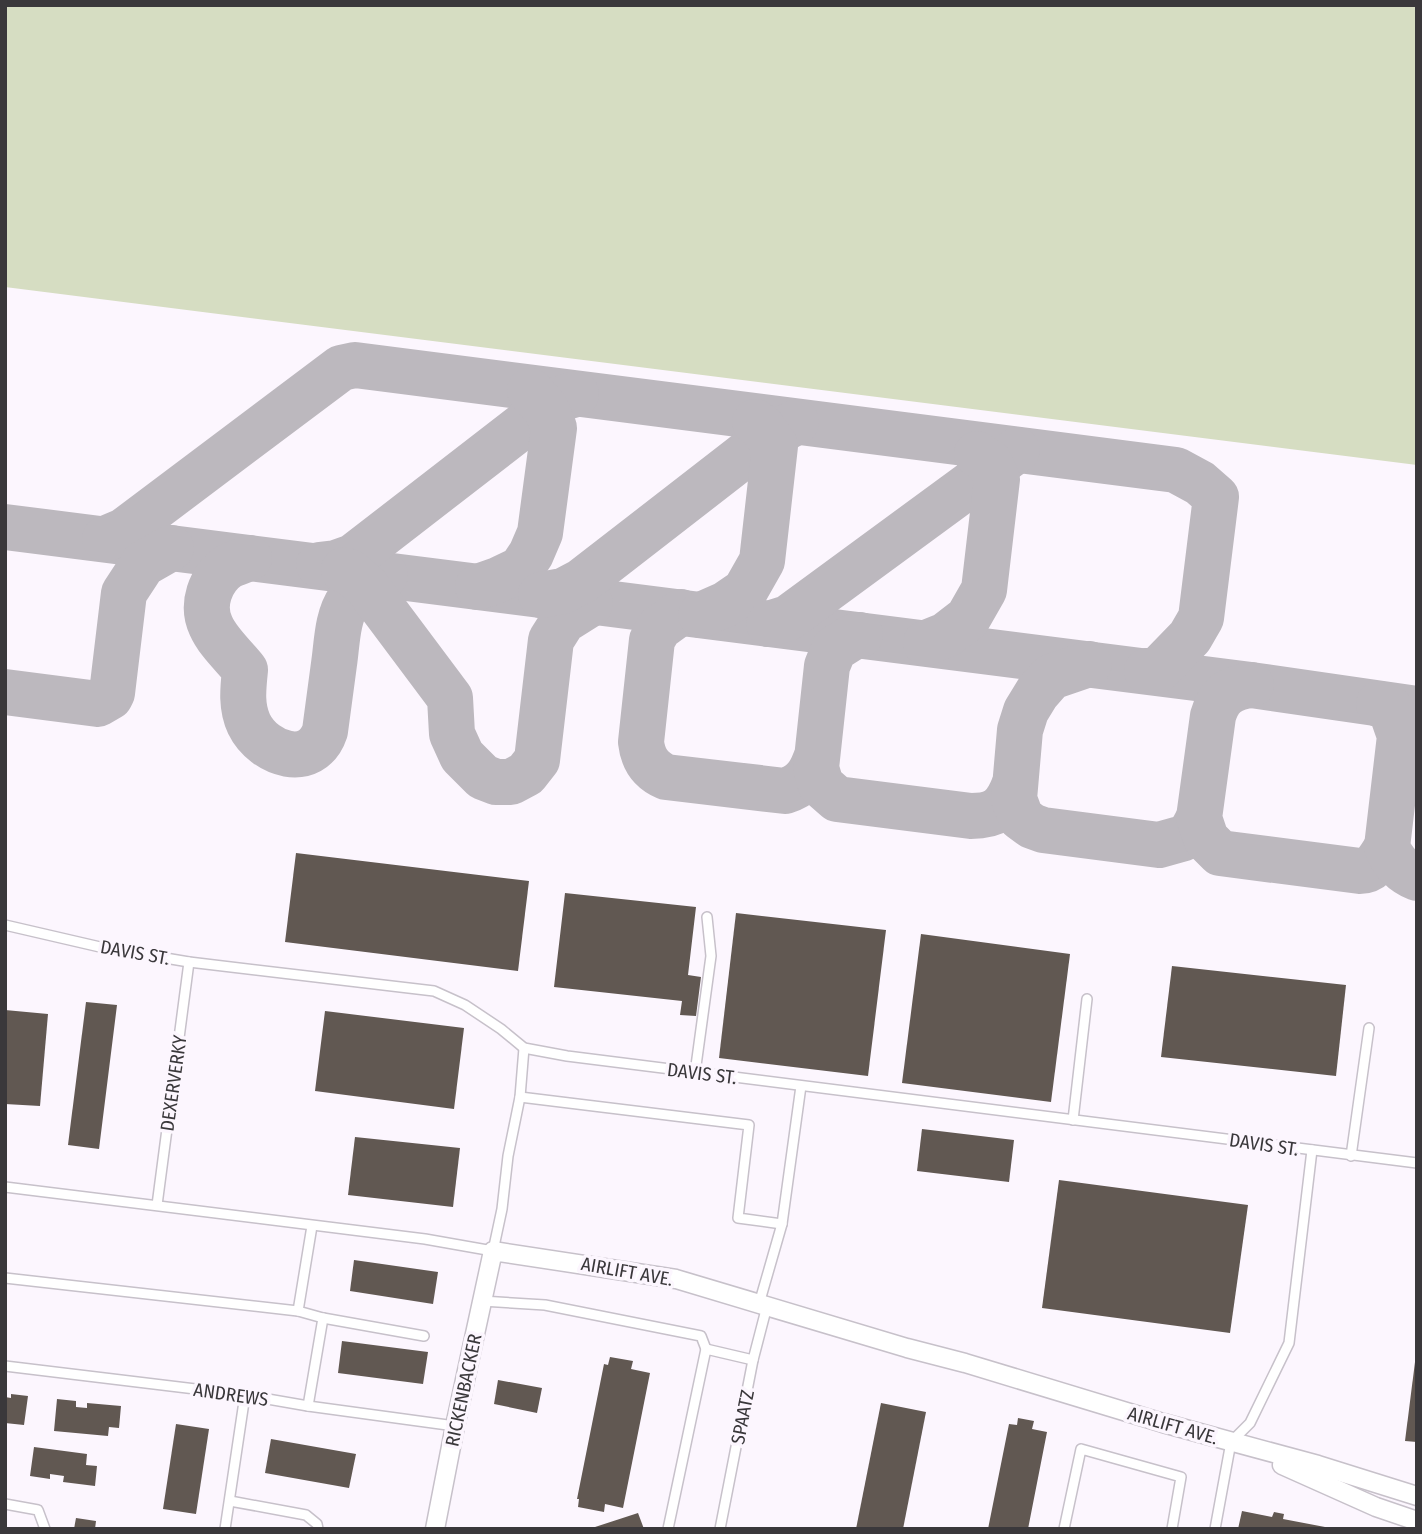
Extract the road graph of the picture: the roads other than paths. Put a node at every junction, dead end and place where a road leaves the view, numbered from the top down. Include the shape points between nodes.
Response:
1 (707, 917) dead end
2 (5, 925) edge
3 (189, 962) junction
4 (1087, 999) dead end
5 (1369, 1028) dead end
6 (524, 1048) junction
7 (695, 1073) junction
8 (801, 1086) junction
9 (520, 1097) junction
10 (1073, 1120) junction
11 (1312, 1150) junction
12 (1351, 1156) junction
13 (1417, 1163) edge
14 (5, 1187) edge
15 (157, 1205) junction
16 (782, 1224) junction
17 (312, 1226) junction
18 (493, 1251) junction
19 (5, 1278) edge
20 (482, 1301) junction
21 (763, 1305) junction
22 (298, 1311) junction
23 (323, 1318) junction
24 (424, 1336) dead end
25 (706, 1349) junction
26 (753, 1360) junction
27 (5, 1366) edge
28 (245, 1395) junction
29 (308, 1406) junction
30 (455, 1426) junction
31 (1231, 1442) junction
32 (1417, 1496) edge
33 (230, 1501) junction
34 (5, 1504) edge
35 (1417, 1521) edge
36 (45, 1529) edge
37 (225, 1529) edge
38 (318, 1529) edge
39 (435, 1529) edge
40 (668, 1529) edge
41 (720, 1529) edge
42 (1065, 1529) edge
43 (1172, 1529) edge
44 (1215, 1529) edge

1 - 7 lane via 711,956
2 - 3 lane, DAVIS ST.
3 - 6 lane, DAVIS ST. via 434,991 465,1005
3 - 15 lane, DEXERVERKY
4 - 10 lane
5 - 12 lane
6 - 7 lane, DAVIS ST.
6 - 9 lane
7 - 8 lane, DAVIS ST.
8 - 10 lane, DAVIS ST.
8 - 16 lane, SPAATZ
9 - 16 lane via 749,1125 738,1218
9 - 18 lane
10 - 11 lane, DAVIS ST.
11 - 12 lane, DAVIS ST.
11 - 31 lane via 1289,1343 1250,1423
12 - 13 lane, DAVIS ST.
14 - 15 lane, AIRLIFT AVE.
15 - 17 lane, AIRLIFT AVE.
16 - 21 lane, SPAATZ
17 - 18 lane, AIRLIFT AVE.
17 - 22 lane
18 - 20 street, RICKENBACKER
18 - 21 street, AIRLIFT AVE. via 676,1279
19 - 22 lane
20 - 25 lane via 545,1305 701,1336
20 - 30 street, RICKENBACKER
21 - 26 lane, SPAATZ
21 - 31 street, AIRLIFT AVE.
22 - 23 lane
23 - 24 lane
23 - 29 lane
25 - 26 lane
25 - 40 lane
26 - 41 lane, SPAATZ
27 - 28 lane, ANDREWS
28 - 29 lane, ANDREWS
28 - 33 lane
29 - 30 lane, ANDREWS
30 - 39 street, RICKENBACKER
31 - 32 street, AIRLIFT AVE.
31 - 35 street, AIRLIFT AVE.
31 - 44 lane
33 - 37 lane
33 - 38 lane via 306,1516
34 - 36 lane via 37,1510
42 - 43 lane via 1081,1450 1181,1477

